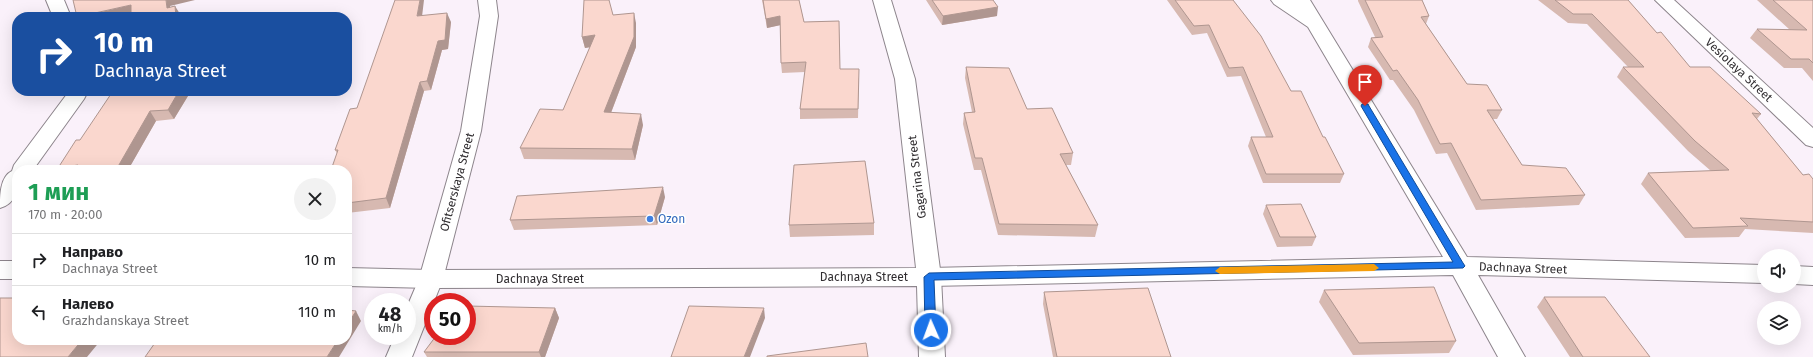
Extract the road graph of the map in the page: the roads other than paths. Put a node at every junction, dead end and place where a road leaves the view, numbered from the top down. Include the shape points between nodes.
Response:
1 (55, 0) edge
2 (487, 0) edge
3 (882, 0) edge
4 (1280, 0) edge
5 (1301, 0) edge
6 (1664, 0) edge
7 (60, 12) edge
8 (1317, 26) junction
9 (76, 96) edge
10 (1813, 140) edge
11 (26, 165) edge
12 (12, 184) edge
13 (0, 200) edge
14 (1460, 266) junction
15 (0, 270) edge
16 (12, 270) edge
17 (1757, 274) edge
18 (1801, 275) edge
19 (1813, 276) edge
20 (929, 277) junction
21 (352, 278) edge
22 (431, 279) junction
23 (400, 357) edge
24 (932, 357) edge
25 (1512, 357) edge

1 - 7 street
2 - 22 street, Ofitserskaya Street via 489,16 471,131
3 - 20 street, Gagarina Street via 905,79
4 - 8 street
5 - 8 street
6 - 10 street, Vesiolaya Street
8 - 14 street
9 - 11 street
12 - 13 street
14 - 17 street, Dachnaya Street
14 - 20 street, Dachnaya Street
14 - 25 street
15 - 16 street
18 - 19 street
20 - 22 street, Dachnaya Street
20 - 24 street, Gagarina Street
21 - 22 street, Dachnaya Street
22 - 23 street, Ofitserskaya Street

